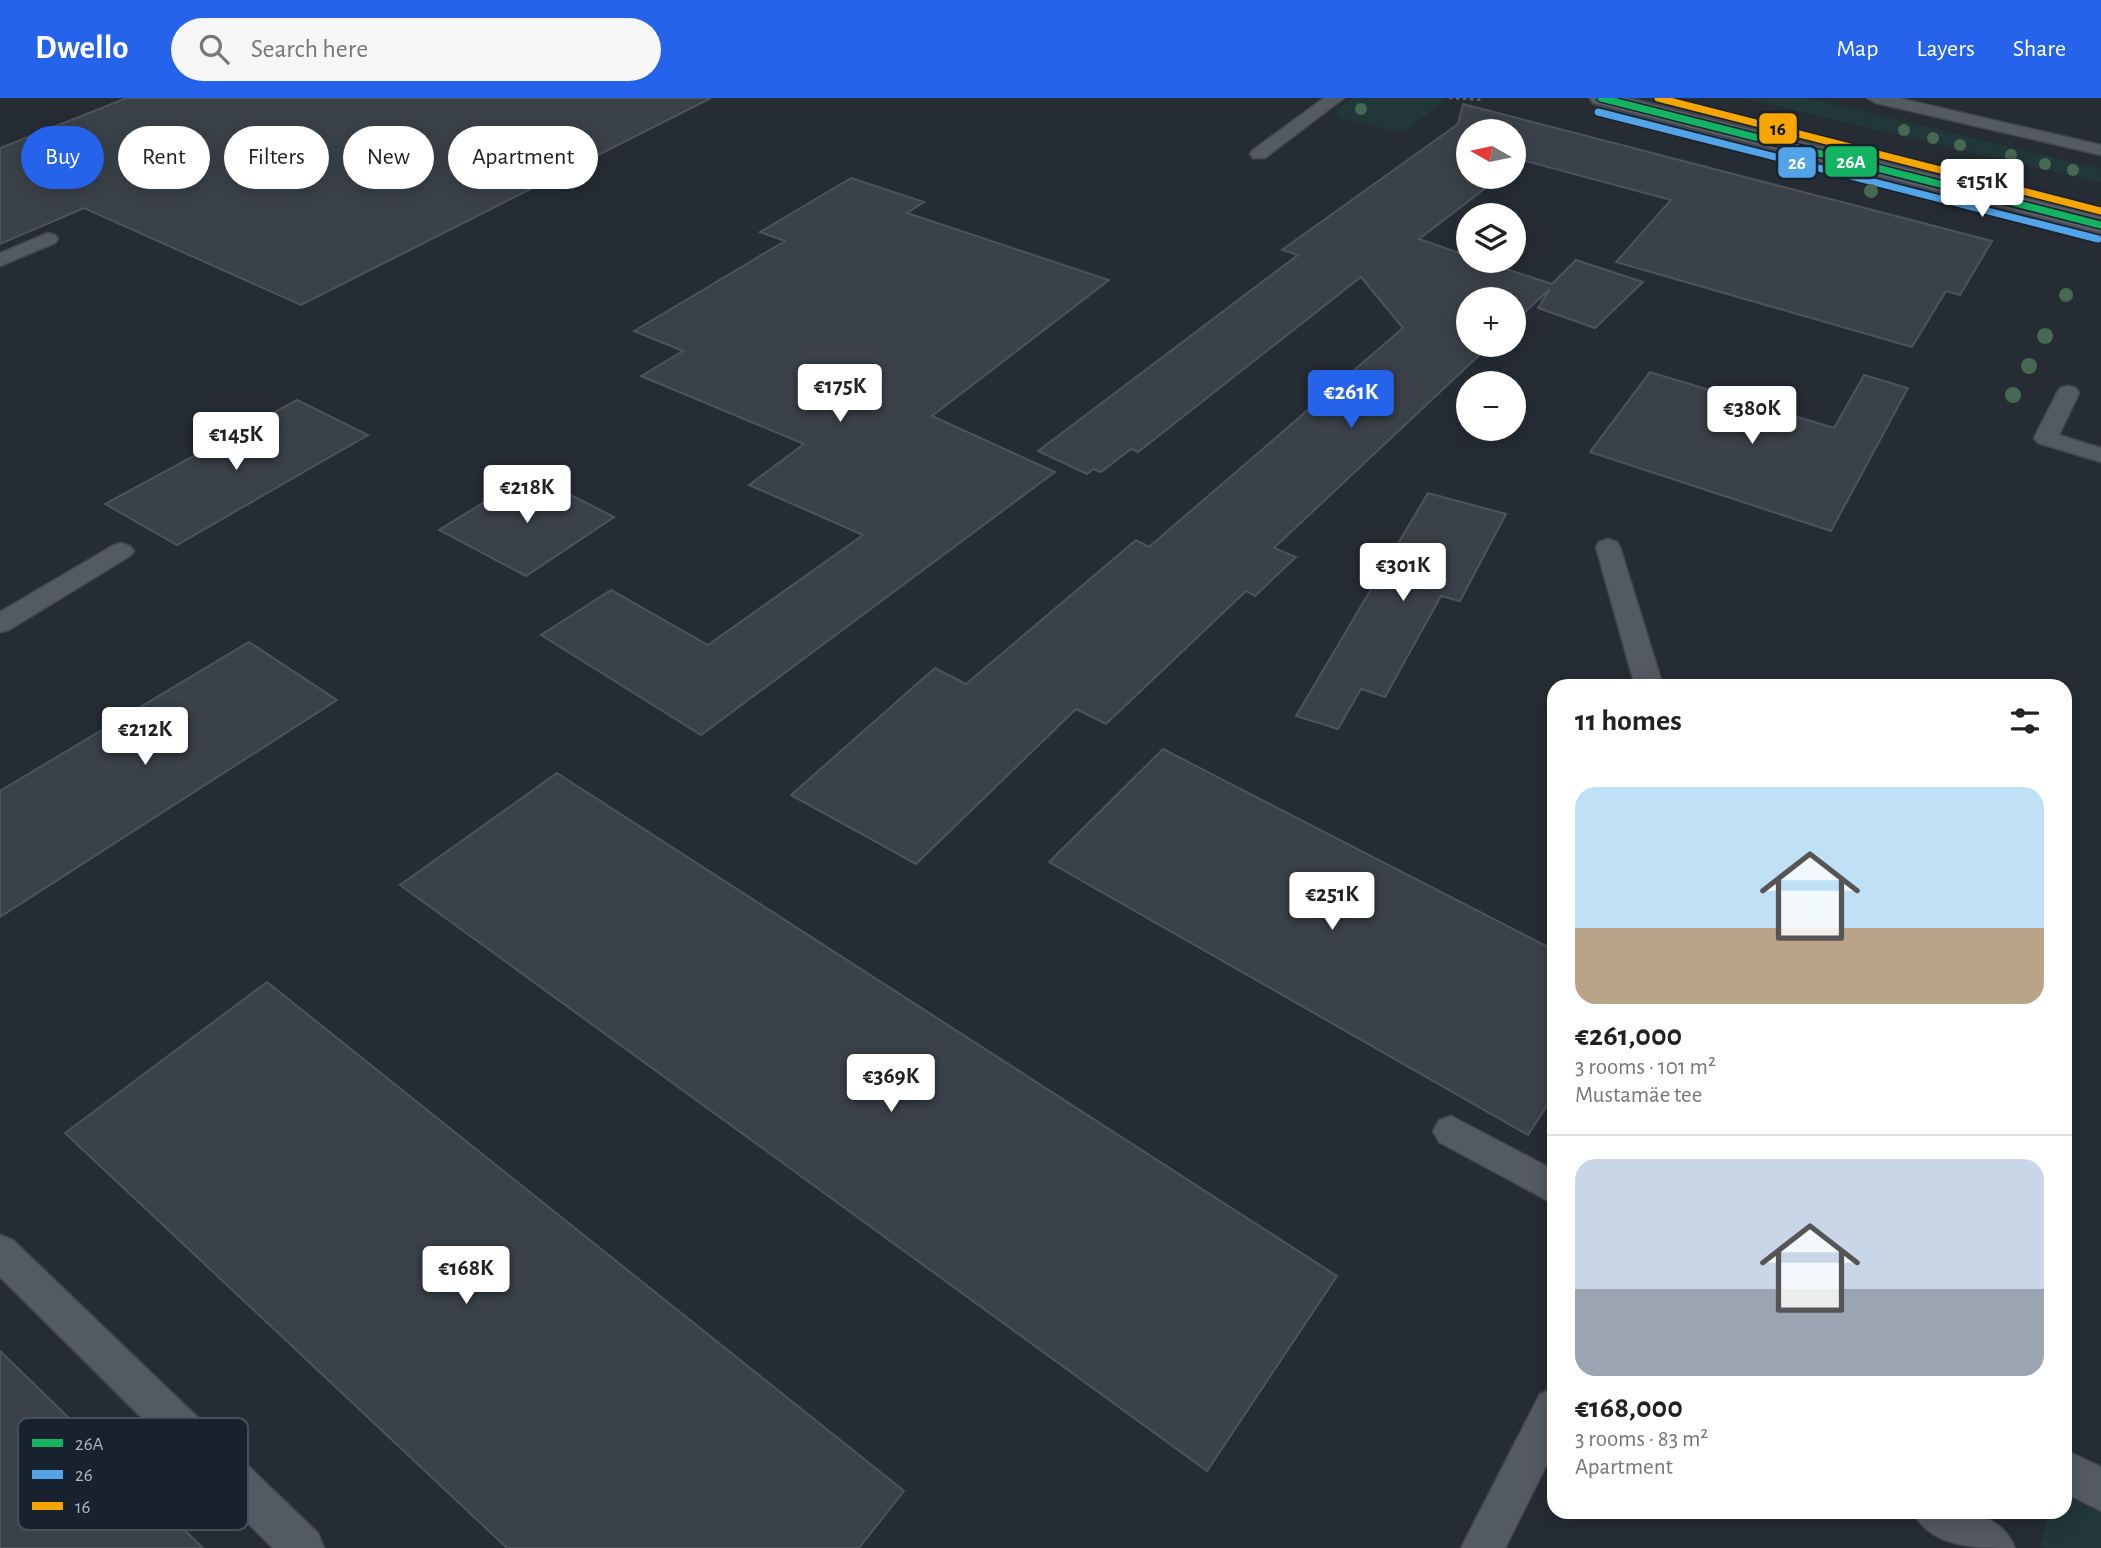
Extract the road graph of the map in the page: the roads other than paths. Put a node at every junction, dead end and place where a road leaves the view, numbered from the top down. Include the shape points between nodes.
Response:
1 (1335, 98) edge
2 (1601, 98) edge
3 (1660, 98) edge
4 (1877, 98) edge
5 (2101, 150) edge
6 (1259, 154) dead end
7 (2101, 201) edge
8 (2101, 225) edge
9 (48, 239) dead end
10 (0, 260) edge
11 (2068, 393) dead end
12 (2101, 455) edge
13 (1608, 547) dead end
14 (121, 551) dead end
15 (0, 624) edge
16 (1646, 679) edge
17 (1451, 1131) dead end
18 (1547, 1184) edge
19 (0, 1252) edge
20 (170, 1418) edge
21 (1547, 1422) edge
22 (2072, 1474) edge
23 (2101, 1490) edge
24 (248, 1494) edge
25 (1946, 1519) edge
26 (303, 1548) edge
27 (1482, 1548) edge
28 (1994, 1548) edge

1 - 6 lane
2 - 8 main road
3 - 7 main road
4 - 5 lane
9 - 10 lane
11 - 12 lane via 2046,438
13 - 16 lane
14 - 15 lane
17 - 18 lane
19 - 20 lane
21 - 27 lane
22 - 23 lane
24 - 26 lane
25 - 28 lane

